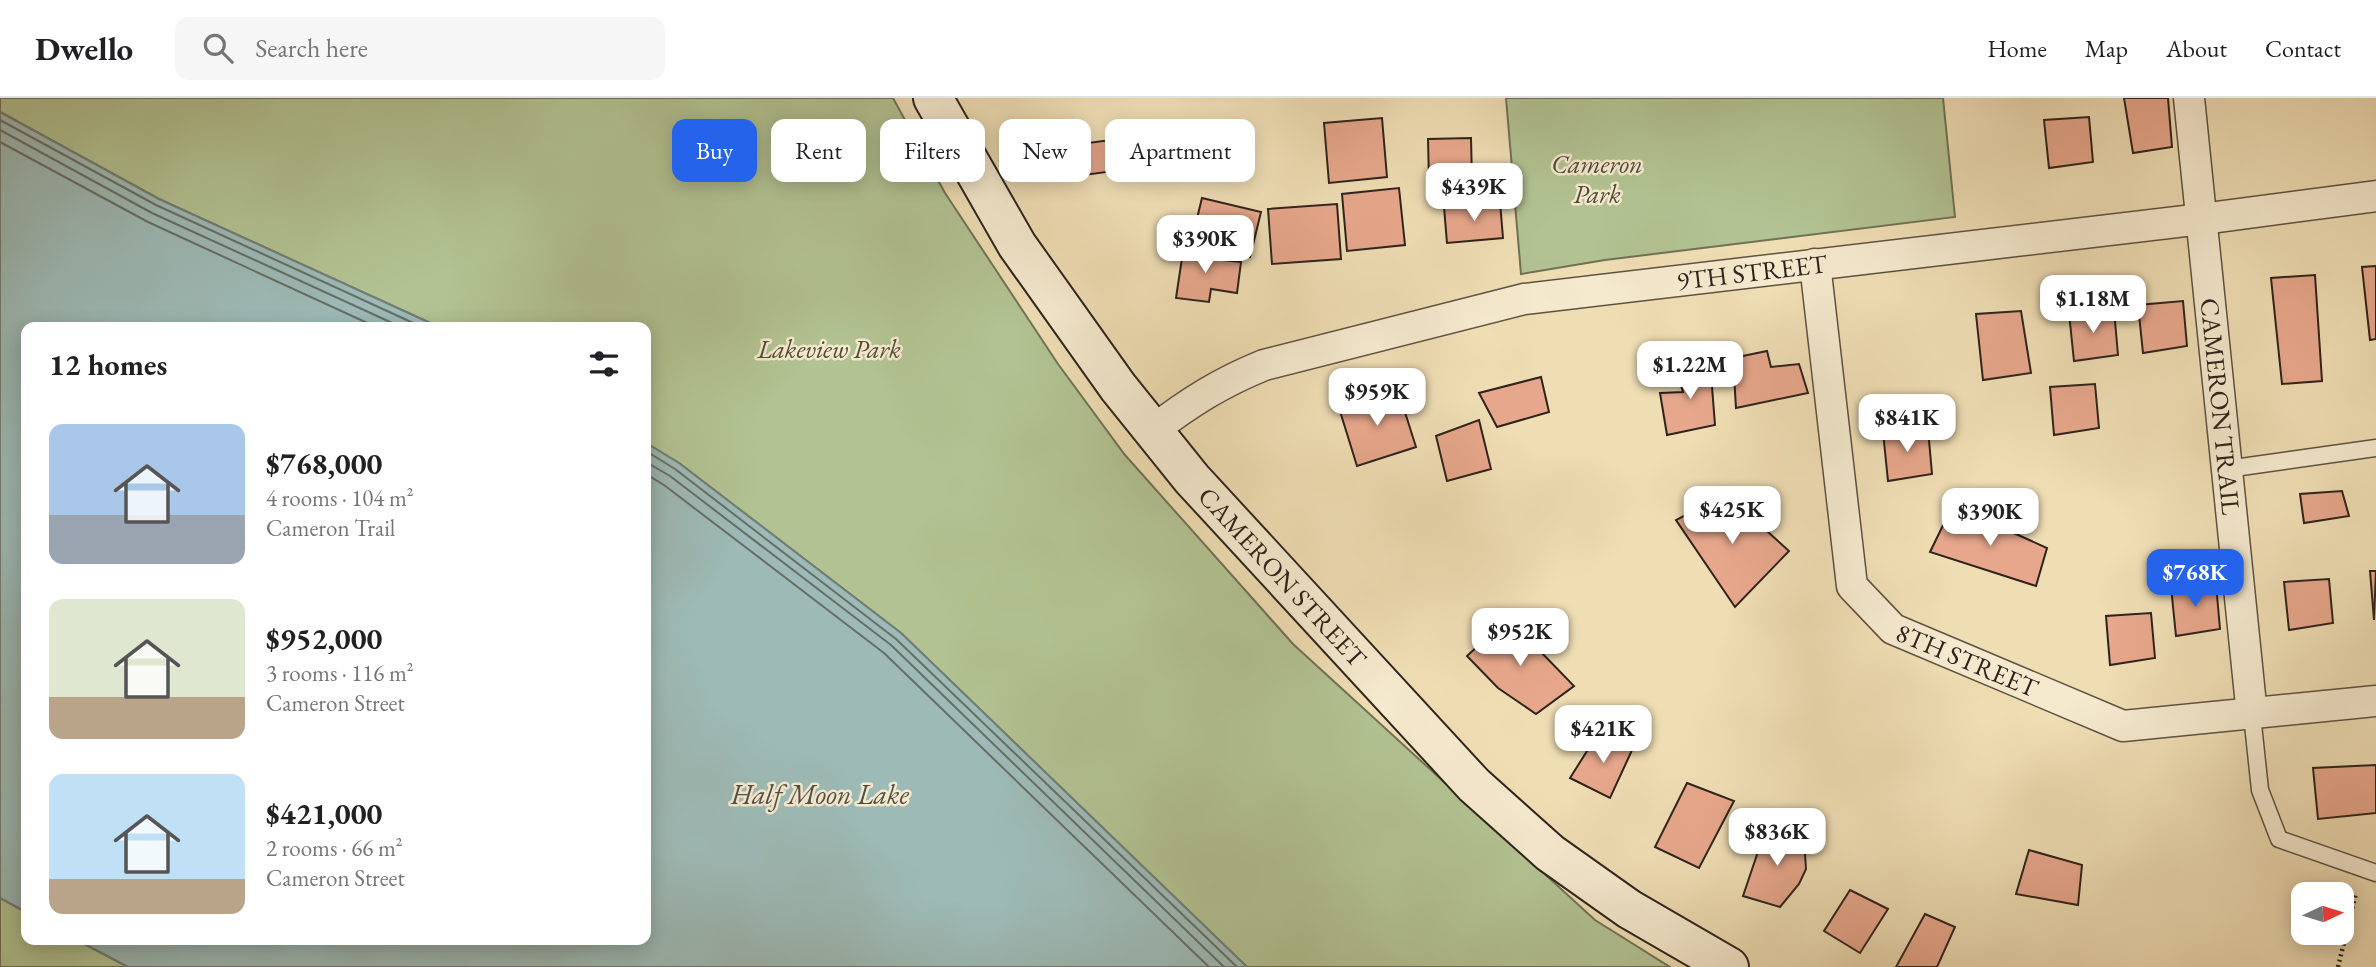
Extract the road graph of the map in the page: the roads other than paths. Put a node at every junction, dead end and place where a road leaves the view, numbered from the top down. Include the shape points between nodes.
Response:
1 (933, 98) edge
2 (2189, 98) edge
3 (2376, 196) edge
4 (2202, 219) junction
5 (1815, 264) junction
6 (1152, 431) junction
7 (2376, 448) edge
8 (2227, 470) junction
9 (2376, 701) edge
10 (2252, 715) junction
11 (2369, 870) edge
12 (1728, 967) edge

1 - 6 main road, CAMERON STREET via 1017,245
2 - 4 street, CAMERON TRAIL
3 - 4 street, 9TH STREET
4 - 5 street, 9TH STREET
4 - 8 street, CAMERON TRAIL
5 - 6 street, 9TH STREET via 1524,299 1264,365 1224,381
5 - 10 street, 8TH STREET via 1852,586 1893,629 2123,726
6 - 12 main road, CAMERON STREET via 1474,785 1550,853 1629,909
7 - 8 lane
8 - 10 street, CAMERON TRAIL
9 - 10 street, 8TH STREET
10 - 11 lane via 2260,790 2279,839

